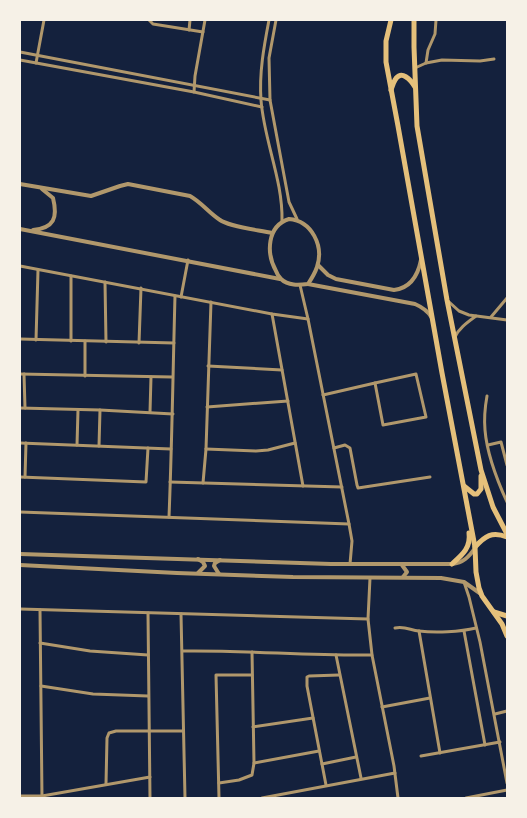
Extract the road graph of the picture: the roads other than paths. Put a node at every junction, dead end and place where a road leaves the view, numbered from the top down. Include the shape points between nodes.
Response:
1 (44, 20) edge
2 (149, 20) edge
3 (162, 20) edge
4 (190, 20) edge
5 (205, 20) edge
6 (269, 20) edge
7 (276, 20) edge
8 (391, 20) edge
9 (414, 20) edge
10 (436, 20) edge
11 (161, 25) junction
12 (189, 30) junction
13 (203, 32) junction
14 (20, 52) edge
15 (38, 55) junction
16 (494, 59) dead end
17 (20, 60) edge
18 (36, 63) junction
19 (426, 63) junction
20 (415, 68) junction
21 (194, 86) junction
22 (415, 88) junction
23 (391, 91) junction
24 (194, 92) junction
25 (261, 99) junction
26 (270, 100) junction
27 (262, 107) junction
28 (20, 184) edge
29 (38, 187) junction
30 (297, 219) junction
31 (282, 221) junction
32 (20, 229) edge
33 (28, 231) junction
34 (272, 233) junction
35 (422, 257) junction
36 (188, 260) junction
37 (318, 265) junction
38 (20, 266) edge
39 (38, 270) junction
40 (71, 276) junction
41 (280, 278) junction
42 (105, 282) junction
43 (308, 284) junction
44 (300, 285) junction
45 (140, 288) junction
46 (175, 296) junction
47 (181, 297) junction
48 (507, 298) edge
49 (447, 300) junction
50 (211, 302) junction
51 (272, 314) junction
52 (476, 316) junction
53 (491, 317) junction
54 (308, 319) junction
55 (507, 320) edge
56 (433, 321) junction
57 (454, 338) junction
58 (20, 339) edge
59 (36, 340) junction
60 (71, 341) junction
61 (85, 342) junction
62 (106, 342) junction
63 (139, 342) junction
64 (174, 343) junction
65 (208, 366) junction
66 (282, 370) junction
67 (20, 374) edge
68 (24, 374) junction
69 (85, 376) junction
70 (151, 377) junction
71 (172, 377) junction
72 (375, 383) junction
73 (323, 395) junction
74 (487, 396) dead end
75 (288, 401) junction
76 (207, 407) junction
77 (20, 408) edge
78 (25, 408) junction
79 (78, 410) junction
80 (100, 410) junction
81 (150, 412) junction
82 (173, 414) junction
83 (20, 443) edge
84 (26, 443) junction
85 (295, 443) junction
86 (77, 445) junction
87 (488, 445) junction
88 (99, 446) junction
89 (148, 448) junction
90 (334, 448) junction
91 (171, 449) junction
92 (206, 449) junction
93 (507, 466) edge
94 (481, 470) junction
95 (20, 476) edge
96 (25, 477) junction
97 (430, 477) dead end
98 (170, 482) junction
99 (203, 483) junction
100 (303, 486) junction
101 (342, 487) junction
102 (464, 487) junction
103 (505, 494) edge
104 (507, 502) edge
105 (20, 512) edge
106 (169, 517) junction
107 (349, 524) junction
108 (507, 534) edge
109 (507, 537) edge
110 (475, 547) junction
111 (20, 554) edge
112 (198, 559) junction
113 (221, 560) junction
114 (350, 564) junction
115 (452, 564) junction
116 (20, 565) edge
117 (402, 565) junction
118 (198, 573) junction
119 (220, 574) junction
120 (370, 578) junction
121 (402, 578) junction
122 (464, 582) junction
123 (482, 596) junction
124 (20, 609) edge
125 (40, 610) junction
126 (494, 612) junction
127 (148, 613) junction
128 (181, 614) junction
129 (507, 616) edge
130 (368, 619) junction
131 (476, 627) junction
132 (395, 628) dead end
133 (419, 631) junction
134 (464, 631) junction
135 (507, 636) edge
136 (40, 643) junction
137 (183, 651) junction
138 (252, 652) junction
139 (336, 655) junction
140 (372, 655) junction
141 (148, 656) junction
142 (252, 675) junction
143 (339, 675) junction
144 (41, 686) junction
145 (148, 696) junction
146 (430, 698) junction
147 (382, 707) junction
148 (506, 712) edge
149 (495, 714) junction
150 (313, 718) junction
151 (253, 727) junction
152 (148, 731) junction
153 (183, 731) junction
154 (500, 742) junction
155 (485, 745) junction
156 (319, 751) junction
157 (440, 752) junction
158 (420, 756) dead end
159 (356, 757) junction
160 (254, 763) junction
161 (322, 764) junction
162 (395, 773) junction
163 (150, 777) junction
164 (361, 778) junction
165 (219, 782) junction
166 (507, 782) edge
167 (106, 784) junction
168 (326, 785) junction
169 (506, 790) edge
170 (20, 796) edge
171 (42, 797) edge
172 (150, 798) edge
173 (185, 798) edge
174 (219, 798) edge
175 (262, 798) edge
176 (398, 798) edge
177 (466, 798) edge

1 - 15 street
2 - 11 street
3 - 11 street
4 - 12 street
5 - 13 street
6 - 25 street via 262,57
7 - 26 street via 269,58
8 - 23 main road via 386,41 386,62
9 - 20 main road
10 - 19 street via 435,34
11 - 12 street
12 - 13 street
13 - 21 street
14 - 15 street
15 - 18 street
15 - 21 street
16 - 19 street via 442,60
17 - 18 street
18 - 24 street
19 - 20 street
20 - 22 main road
21 - 24 street
21 - 25 street
22 - 23 main road via 410,79 398,76
22 - 49 main road via 417,126
23 - 35 main road
24 - 27 street
25 - 26 street
25 - 27 street
26 - 30 street via 289,202
27 - 31 street via 283,204
28 - 29 street
29 - 33 street via 53,198 55,214 50,225 43,229
29 - 34 street via 90,196 128,184 190,196 220,221
30 - 31 street
30 - 37 street via 314,234 319,249
31 - 34 street
32 - 33 street
33 - 36 street
34 - 41 street via 270,257
35 - 37 street via 413,282 402,289 394,290 336,279
35 - 56 main road
36 - 41 street
36 - 47 street
37 - 43 street
38 - 39 street
39 - 40 street
39 - 59 street
40 - 42 street
40 - 60 street
41 - 44 street via 291,284
42 - 45 street
42 - 62 street
43 - 44 street
43 - 56 street via 415,304 430,314
44 - 54 street
45 - 46 street
45 - 63 street
46 - 47 street
46 - 64 street
47 - 50 street
48 - 53 street
49 - 52 street via 459,311
49 - 57 main road
50 - 51 street
50 - 65 street
51 - 54 street
51 - 66 street
52 - 53 street
52 - 57 street
53 - 55 street
54 - 73 street
56 - 102 main road
57 - 94 main road
58 - 59 street
59 - 60 street
60 - 61 street
61 - 62 street
61 - 69 street
62 - 63 street
63 - 64 street
64 - 71 street
65 - 66 street
65 - 76 street
66 - 75 street
67 - 68 street
68 - 69 street
68 - 78 street
69 - 70 street
70 - 71 street
70 - 81 street
71 - 82 street
72 - 72 street via 416,374 426,417 383,425
72 - 73 street
73 - 90 street
74 - 87 street via 484,414
75 - 76 street
75 - 85 street
76 - 92 street
77 - 78 street
78 - 79 street
79 - 80 street
79 - 86 street
80 - 81 street
80 - 88 street
81 - 82 street
82 - 91 street
83 - 84 street
84 - 86 street
84 - 96 street
85 - 92 street via 256,451
85 - 100 street
86 - 88 street
87 - 93 street via 501,442
87 - 103 street via 495,473
88 - 89 street
89 - 91 street
89 - 96 street via 146,482
90 - 97 street via 345,445 350,448 358,488
90 - 101 street
91 - 98 street
92 - 99 street
94 - 102 main road via 480,492 474,494
94 - 108 main road via 493,507
95 - 96 street
98 - 99 street
98 - 106 street
99 - 100 street
100 - 101 street
101 - 107 street
102 - 110 main road
102 - 115 main road via 470,537 466,552
103 - 104 street
105 - 106 street
106 - 107 street
107 - 114 street via 352,541
109 - 110 main road via 488,535
110 - 115 street via 470,556 460,563
110 - 123 main road via 476,572
111 - 112 street
112 - 113 street
112 - 118 street via 205,566
113 - 114 street
113 - 119 street via 214,566
114 - 117 street
115 - 117 street
116 - 118 street
117 - 121 street via 407,572
118 - 119 street
119 - 120 street
120 - 121 street
120 - 130 street
121 - 122 street via 441,578
122 - 123 street
122 - 131 street
123 - 126 main road
124 - 125 street
125 - 127 street
125 - 136 street
126 - 129 main road
126 - 135 main road
127 - 128 street
127 - 141 street
128 - 130 street
128 - 137 street
130 - 140 street
131 - 134 street
131 - 149 street
132 - 133 street via 406,627
133 - 134 street
133 - 146 street
134 - 155 street
136 - 141 street
136 - 144 street
137 - 138 street
137 - 153 street
138 - 139 street
138 - 142 street
139 - 140 street
139 - 143 street
140 - 147 street
141 - 145 street
142 - 151 street
142 - 165 street via 216,675
143 - 150 street via 308,677 307,686
143 - 159 street
144 - 145 street via 93,694
144 - 171 street
145 - 152 street
146 - 147 street
146 - 157 street
147 - 162 street
148 - 149 street
149 - 154 street
150 - 151 street
150 - 156 street
151 - 160 street
152 - 153 street
152 - 163 street
152 - 167 street via 109,733
153 - 173 street
154 - 155 street
154 - 166 street
155 - 157 street
156 - 160 street
156 - 161 street
157 - 158 street
159 - 161 street
159 - 164 street
160 - 165 street via 252,775 240,780
161 - 168 street
162 - 164 street
162 - 176 street
163 - 167 street
163 - 172 street
164 - 168 street
165 - 174 street
167 - 171 street
168 - 175 street
169 - 177 street
170 - 171 street

